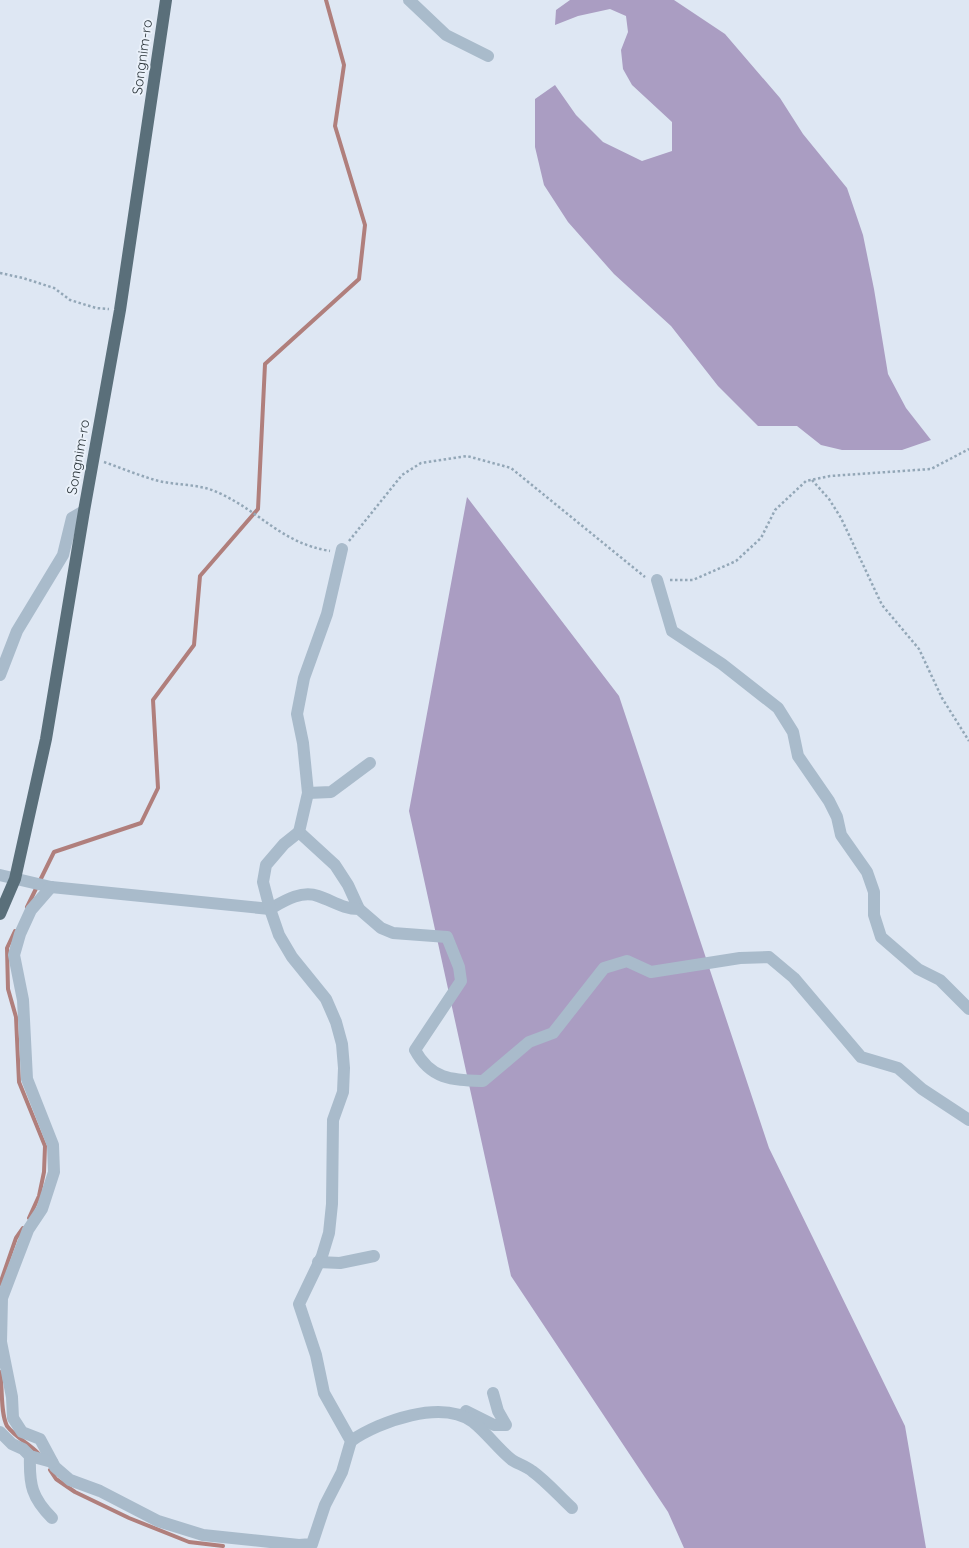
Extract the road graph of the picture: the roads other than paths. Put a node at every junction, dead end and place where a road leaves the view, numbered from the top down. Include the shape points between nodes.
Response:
1 (166, 0) edge
2 (409, 0) edge
3 (488, 56) dead end
4 (84, 511) junction
5 (342, 550) road end
6 (657, 580) road end
7 (0, 675) edge
8 (370, 763) dead end
9 (308, 793) junction
10 (299, 832) junction
11 (0, 875) edge
12 (15, 879) junction
13 (52, 887) junction
14 (360, 909) junction
15 (270, 910) junction
16 (0, 914) edge
17 (969, 1008) edge
18 (969, 1120) edge
19 (374, 1256) dead end
20 (318, 1262) junction
21 (493, 1392) dead end
22 (451, 1411) junction
23 (0, 1432) edge
24 (351, 1441) junction
25 (30, 1456) junction
26 (52, 1462) junction
27 (572, 1508) dead end
28 (52, 1518) dead end
29 (234, 1543) edge
30 (312, 1546) edge

1 - 4 main road, Songnim-ro via 120,310
2 - 3 lane via 446,35
4 - 7 lane via 72,518 63,554 17,631
4 - 12 main road, Songnim-ro via 46,739
5 - 9 lane via 327,614 304,678 297,714
6 - 17 lane via 672,631 722,664 778,708 793,732 798,756 829,800 838,817 841,835 867,872 874,892 874,915 881,937 918,969 940,980
8 - 9 lane via 331,792
9 - 10 lane
10 - 14 lane via 334,864
10 - 15 lane via 266,865 263,882
11 - 12 lane
12 - 13 lane
12 - 16 main road, Songnim-ro
13 - 15 lane
13 - 26 lane via 31,910 14,955 23,1000 27,1079 52,1145 54,1172 42,1209 28,1230 2,1298 1,1342 13,1418 22,1432 40,1439
14 - 15 lane via 348,909 316,895 292,896
14 - 18 lane via 380,928 393,933 447,937 461,981 415,1050 421,1061 449,1080 483,1080 529,1042 554,1032 604,968 627,961 651,972 740,958 770,957 794,978 861,1057 898,1068 922,1089
15 - 20 lane via 292,957 326,999 342,1044 343,1092 333,1120 329,1233
19 - 20 lane via 340,1263
20 - 24 lane via 299,1304 324,1392
21 - 22 lane via 506,1425 494,1425 466,1410
22 - 24 lane via 426,1412 398,1420 363,1432
22 - 27 lane via 472,1422 512,1460 532,1471
23 - 25 lane
24 - 30 lane
25 - 26 lane
25 - 28 lane via 31,1488 39,1505
26 - 29 lane via 70,1480 158,1521
29 - 30 lane via 282,1542

